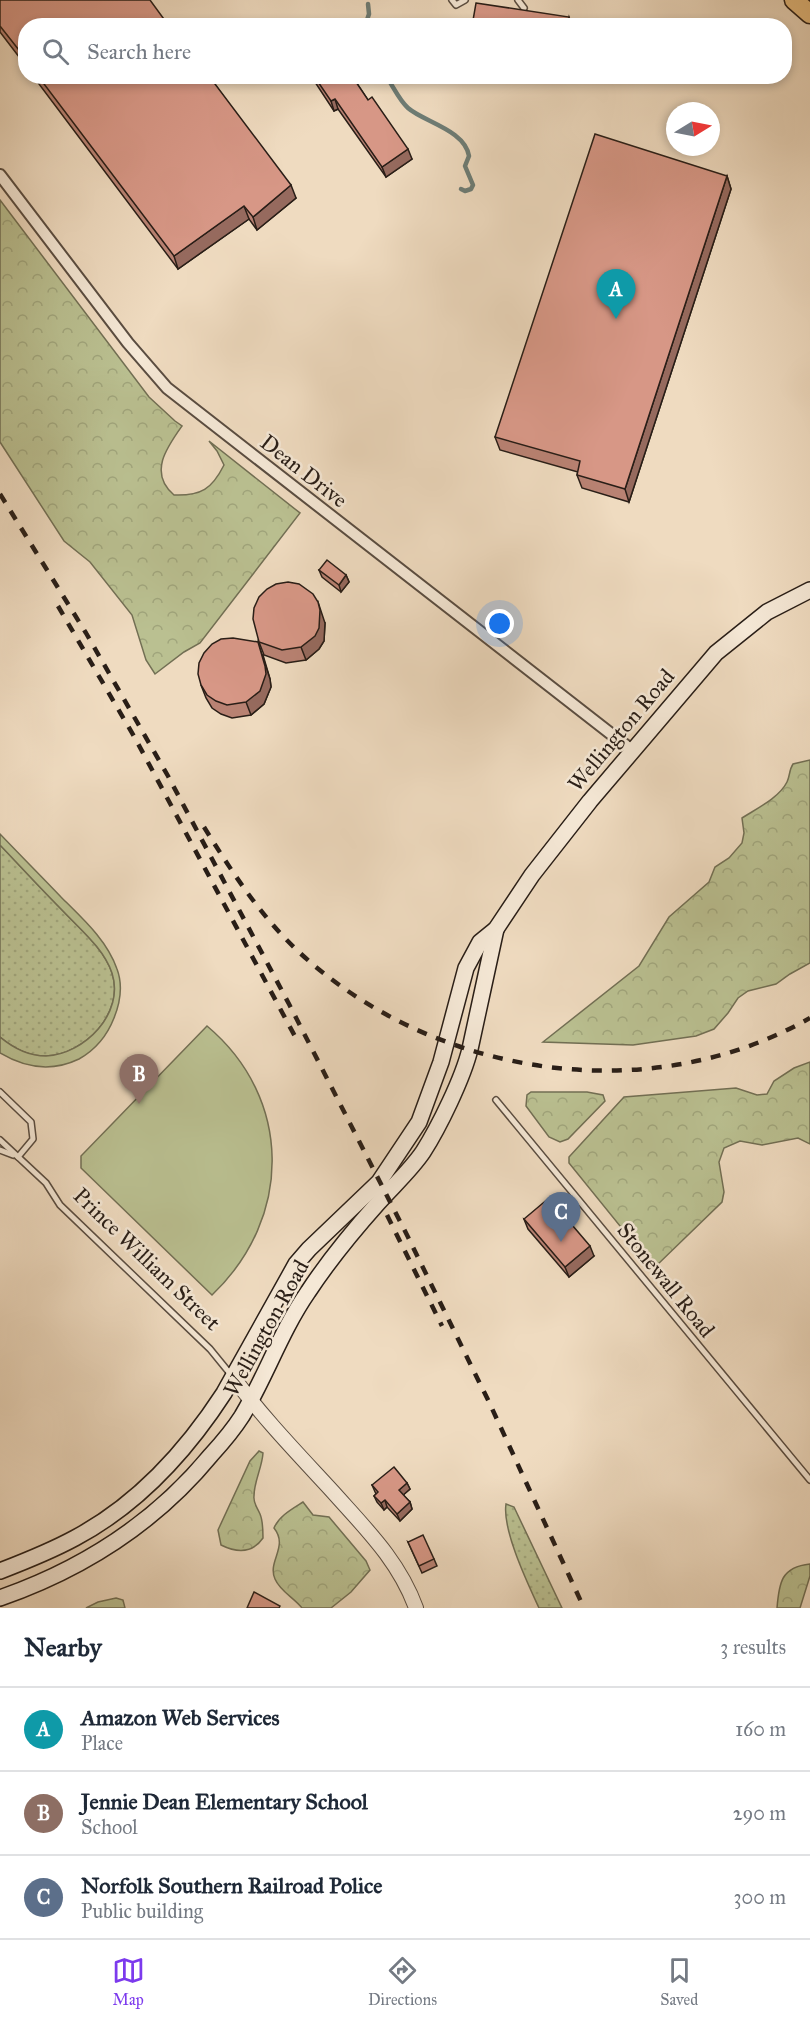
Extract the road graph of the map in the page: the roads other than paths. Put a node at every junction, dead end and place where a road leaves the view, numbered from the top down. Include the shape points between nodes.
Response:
1 (452, 0) edge
2 (465, 0) edge
3 (518, 0) edge
4 (794, 0) edge
5 (524, 8) edge
6 (810, 14) edge
7 (0, 174) edge
8 (810, 590) edge
9 (633, 751) junction
10 (496, 929) junction
11 (0, 1092) edge
12 (496, 1100) dead end
13 (0, 1140) edge
14 (0, 1149) edge
15 (18, 1157) junction
16 (233, 1377) junction
17 (251, 1401) junction
18 (810, 1480) edge
19 (0, 1571) edge
20 (0, 1598) edge
21 (416, 1608) edge

1 - 2 lane via 456,5
3 - 5 lane
4 - 6 highway
7 - 9 street, Dean Drive via 128,343 167,388
8 - 9 main road, Wellington Road via 766,612 716,653
9 - 10 main road, Wellington Road via 532,875
10 - 16 main road, Wellington Road via 480,942 466,968 441,1062 419,1122 379,1182 296,1264
10 - 17 main road, Wellington Road via 469,1051 438,1126 417,1160 352,1232 306,1294
11 - 15 lane via 33,1127 33,1139
12 - 18 lane, Stonewall Road
13 - 15 lane, Prince William Street
14 - 15 lane
15 - 16 lane, Prince William Street via 46,1183 60,1205 210,1348
16 - 17 street, Prince William Street
16 - 19 main road, Wellington Road via 212,1412 166,1469 115,1512 77,1538
17 - 20 main road, Wellington Road via 198,1471 153,1515 112,1545 53,1578
17 - 21 street, Prince William Street via 382,1547 400,1572

